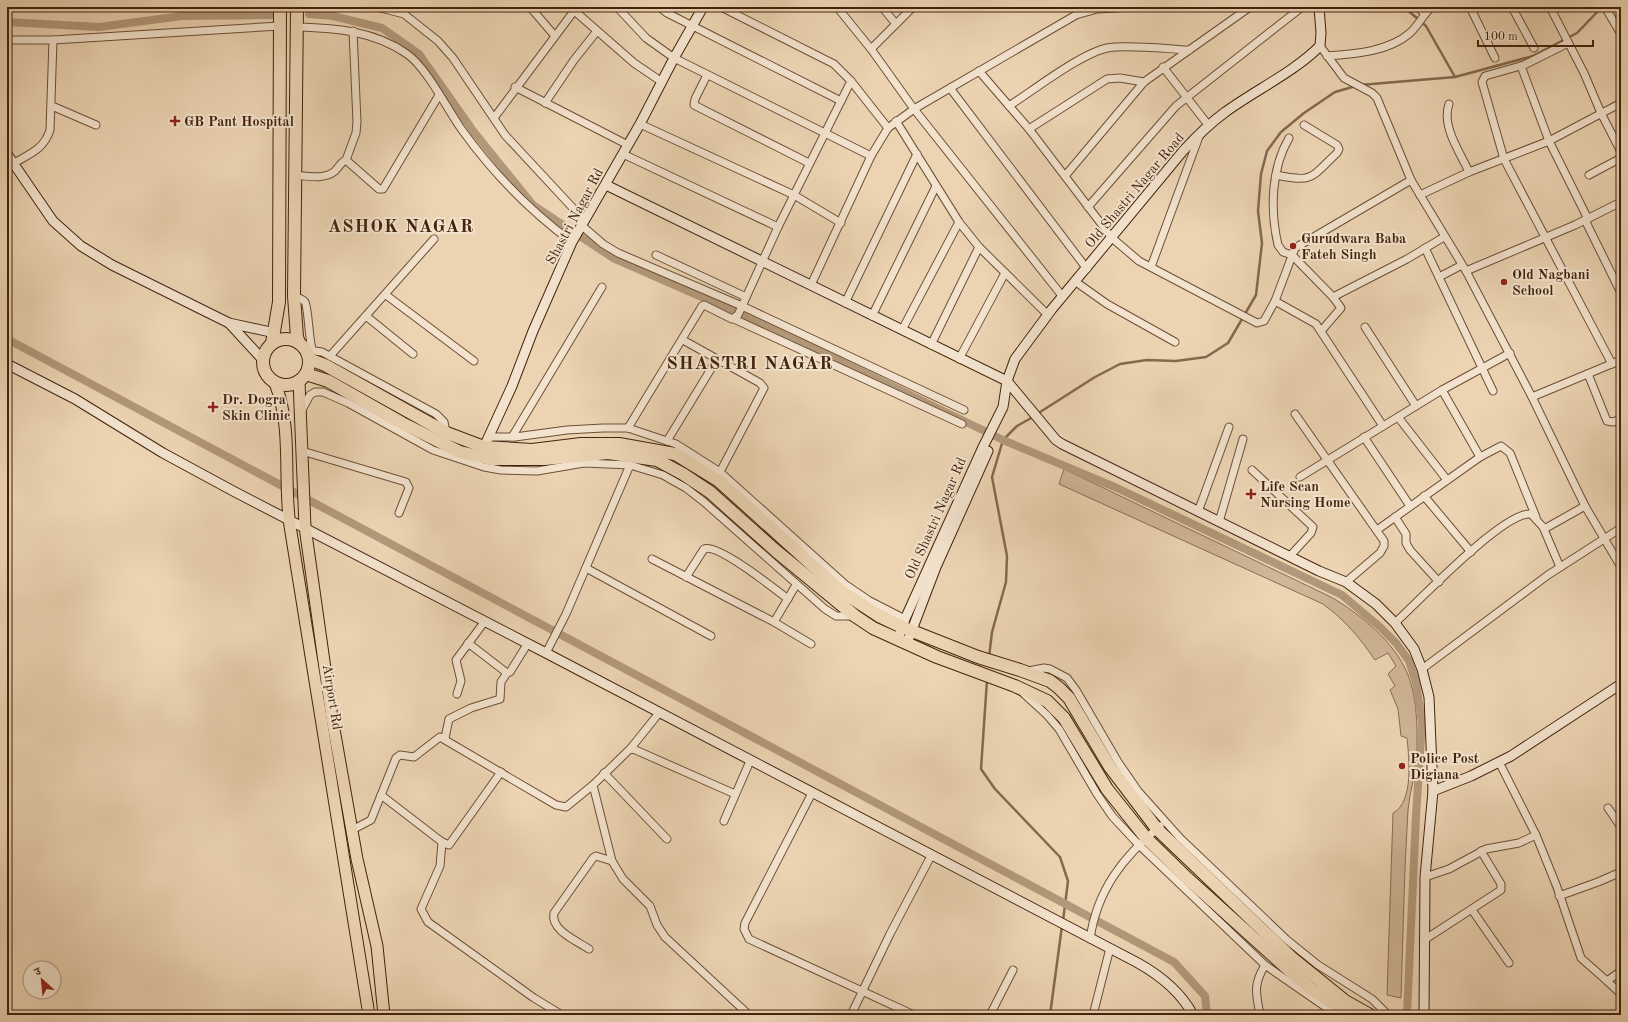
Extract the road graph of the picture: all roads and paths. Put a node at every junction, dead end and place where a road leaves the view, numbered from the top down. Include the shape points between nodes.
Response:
1 (280, 7) edge
2 (297, 7) edge
3 (377, 7) edge
4 (408, 7) edge
5 (530, 7) edge
6 (617, 7) edge
7 (659, 7) edge
8 (703, 7) edge
9 (721, 7) edge
10 (837, 7) edge
11 (882, 7) edge
12 (913, 7) edge
13 (1118, 7) edge
14 (1133, 7) edge
15 (1179, 7) edge
16 (1187, 7) edge
17 (1203, 7) edge
18 (1250, 7) edge
19 (1302, 7) edge
20 (1319, 7) edge
21 (1418, 7) edge
22 (1432, 7) edge
23 (1470, 7) edge
24 (1512, 7) edge
25 (1550, 7) edge
26 (1606, 7) edge
27 (574, 8) edge
28 (1086, 9) edge
29 (404, 14) junction
30 (1424, 16) junction
31 (896, 24) junction
32 (280, 26) junction
33 (693, 26) junction
34 (297, 27) junction
35 (354, 31) junction
36 (597, 31) junction
37 (1621, 34) edge
38 (555, 36) junction
39 (7, 40) edge
40 (53, 40) junction
41 (1568, 42) junction
42 (1320, 46) junction
43 (871, 48) junction
44 (1534, 48) dead end
45 (1190, 50) junction
46 (1327, 56) junction
47 (674, 58) junction
48 (1495, 58) dead end
49 (1521, 66) junction
50 (1163, 67) junction
51 (979, 71) junction
52 (707, 75) junction
53 (851, 80) junction
54 (662, 82) junction
55 (1144, 82) junction
56 (516, 87) junction
57 (950, 88) junction
58 (439, 95) junction
59 (1186, 97) junction
60 (841, 100) junction
61 (1621, 103) edge
62 (544, 104) junction
63 (1449, 104) dead end
64 (52, 106) junction
65 (1010, 106) junction
66 (914, 109) junction
67 (1601, 113) junction
68 (494, 118) junction
69 (896, 121) junction
70 (640, 124) junction
71 (96, 125) dead end
72 (1304, 125) dead end
73 (1209, 126) junction
74 (888, 128) junction
75 (1029, 129) junction
76 (825, 133) junction
77 (1200, 133) junction
78 (1289, 138) dead end
79 (1549, 141) junction
80 (628, 145) junction
81 (1621, 152) edge
82 (623, 154) junction
83 (917, 154) junction
84 (872, 156) junction
85 (10, 158) edge
86 (1621, 158) edge
87 (1504, 159) junction
88 (346, 160) junction
89 (809, 163) junction
90 (1469, 172) junction
91 (295, 175) junction
92 (1276, 175) junction
93 (1589, 175) dead end
94 (1064, 176) junction
95 (1411, 180) junction
96 (606, 186) junction
97 (936, 186) junction
98 (794, 195) junction
99 (1420, 195) junction
100 (1621, 202) edge
101 (1088, 207) junction
102 (1586, 220) junction
103 (959, 222) junction
104 (841, 223) junction
105 (778, 227) junction
106 (578, 231) junction
107 (1444, 236) junction
108 (1112, 238) junction
109 (1546, 238) junction
110 (434, 239) dead end
111 (979, 247) junction
112 (1426, 248) junction
113 (656, 255) dead end
114 (1292, 255) junction
115 (762, 261) junction
116 (1462, 265) junction
117 (1151, 267) junction
118 (1087, 269) junction
119 (1466, 271) junction
120 (1005, 273) junction
121 (1439, 277) junction
122 (1076, 282) junction
123 (811, 285) junction
124 (602, 288) dead end
125 (1621, 293) edge
126 (386, 295) junction
127 (746, 297) junction
128 (1063, 297) junction
129 (1333, 298) junction
130 (1275, 301) junction
131 (845, 303) junction
132 (739, 312) junction
133 (366, 316) junction
134 (872, 316) junction
135 (1048, 316) junction
136 (230, 323) junction
137 (1365, 327) dead end
138 (902, 330) junction
139 (1322, 330) junction
140 (274, 338) junction
141 (683, 340) junction
142 (1175, 342) dead end
143 (931, 345) junction
144 (307, 350) junction
145 (1510, 353) junction
146 (413, 354) dead end
147 (330, 356) junction
148 (717, 359) junction
149 (959, 359) junction
150 (263, 360) junction
151 (1621, 360) edge
152 (474, 361) dead end
153 (7, 364) edge
154 (1612, 364) junction
155 (1482, 366) junction
156 (1588, 374) junction
157 (303, 378) junction
158 (1007, 381) junction
159 (275, 383) junction
160 (1442, 390) junction
161 (1493, 391) dead end
162 (1532, 396) junction
163 (1416, 406) junction
164 (964, 410) dead end
165 (300, 414) junction
166 (1295, 414) dead end
167 (1398, 417) junction
168 (1621, 419) edge
169 (998, 422) joint
170 (962, 424) dead end
171 (1383, 426) junction
172 (1229, 427) dead end
173 (628, 428) junction
174 (447, 433) junction
175 (512, 437) junction
176 (1364, 437) junction
177 (1243, 438) dead end
178 (667, 441) junction
179 (486, 442) junction
180 (302, 451) junction
181 (1480, 457) junction
182 (1326, 460) junction
183 (630, 465) junction
184 (1252, 470) dead end
185 (720, 472) junction
186 (1300, 477) dead end
187 (972, 478) junction
188 (1447, 480) junction
189 (1424, 496) junction
190 (1410, 506) junction
191 (1585, 506) junction
192 (1198, 512) junction
193 (399, 513) dead end
194 (1395, 517) junction
195 (1536, 517) junction
196 (289, 518) junction
197 (1219, 522) junction
198 (305, 527) junction
199 (1543, 527) junction
200 (1621, 528) edge
201 (1377, 530) junction
202 (1604, 539) junction
203 (1471, 552) junction
204 (1290, 556) junction
205 (652, 559) dead end
206 (1560, 567) junction
207 (1621, 567) edge
208 (586, 568) junction
209 (686, 577) junction
210 (1346, 582) junction
211 (1440, 582) junction
212 (796, 585) junction
213 (788, 599) junction
214 (855, 616) junction
215 (485, 621) junction
216 (774, 622) junction
217 (1395, 623) junction
218 (906, 625) junction
219 (711, 636) dead end
220 (903, 641) junction
221 (468, 643) junction
222 (528, 643) junction
223 (811, 644) dead end
224 (546, 652) junction
225 (1422, 669) junction
226 (507, 673) junction
227 (1621, 684) edge
228 (456, 694) dead end
229 (660, 713) junction
230 (444, 738) junction
231 (631, 748) junction
232 (750, 761) junction
233 (1499, 762) junction
234 (501, 772) junction
235 (604, 773) junction
236 (593, 785) junction
237 (1433, 791) junction
238 (812, 793) junction
239 (735, 794) junction
240 (382, 795) junction
241 (1608, 808) dead end
242 (724, 821) dead end
243 (1161, 826) junction
244 (1621, 827) edge
245 (352, 830) junction
246 (1536, 835) junction
247 (667, 839) dead end
248 (442, 842) junction
249 (1142, 842) junction
250 (1481, 851) junction
251 (931, 856) junction
252 (612, 861) junction
253 (1621, 872) edge
254 (1425, 877) junction
255 (1559, 896) junction
256 (1472, 910) junction
257 (1089, 935) junction
258 (1424, 940) junction
259 (1110, 948) junction
260 (589, 949) dead end
261 (1509, 963) dead end
262 (1265, 965) junction
263 (1013, 970) dead end
264 (1621, 972) edge
265 (1607, 981) junction
266 (864, 991) junction
267 (1621, 994) edge
268 (369, 1015) edge
269 (384, 1015) edge
270 (562, 1015) edge
271 (749, 1015) edge
272 (851, 1015) edge
273 (914, 1015) edge
274 (990, 1015) edge
275 (1093, 1015) edge
276 (1193, 1015) edge
277 (1260, 1015) edge
278 (1337, 1015) edge
279 (1352, 1015) edge
280 (1370, 1015) edge
281 (1388, 1015) edge
282 (1424, 1015) edge

1 - 32 highway
2 - 34 highway
3 - 29 street
4 - 29 street
5 - 38 street
6 - 47 street via 646,38
7 - 33 street
8 - 33 street, Shastri Nagar Rd
9 - 53 street via 826,59
10 - 43 street
11 - 31 street
12 - 31 street
13 - 14 street
13 - 28 street
15 - 16 street
16 - 17 street
18 - 45 street
19 - 59 street
20 - 42 street
21 - 30 street
22 - 30 street
23 - 48 street
24 - 44 street
25 - 41 street
26 - 37 street
27 - 36 street
27 - 38 street
28 - 51 street
29 - 68 street via 446,50
30 - 46 street via 1409,34 1379,49
31 - 43 street
32 - 40 street
32 - 140 highway via 279,302
33 - 47 street, Shastri Nagar Rd
33 - 60 street
34 - 35 street
34 - 91 highway
35 - 58 street via 379,39 408,55 420,66
35 - 88 street via 357,122 356,133
36 - 54 street via 634,63
36 - 62 street
38 - 56 street
39 - 40 street
40 - 64 street
41 - 49 street
41 - 67 street
42 - 46 street
42 - 73 street, Old Shastri Nagar Road
43 - 66 street
45 - 50 street
45 - 65 street via 1118,47 1098,51 1083,58
46 - 95 street via 1344,78 1377,98
47 - 52 street
47 - 54 street, Shastri Nagar Rd
49 - 79 street
49 - 87 street via 1490,73 1481,79
50 - 55 street
50 - 59 street
51 - 57 street
51 - 65 street
52 - 76 street
52 - 89 street via 694,105
53 - 60 street
53 - 74 street
54 - 70 street, Shastri Nagar Rd
55 - 75 street via 1120,78 1107,79
55 - 94 street
56 - 62 street
56 - 68 street
57 - 66 street
57 - 118 street
58 - 88 street via 383,189 374,185
58 - 106 street via 470,141 503,180 542,219
59 - 73 street
59 - 101 street
60 - 76 street
61 - 67 street
62 - 80 street
63 - 90 street via 1446,116 1448,125
64 - 71 street
64 - 85 street via 50,130 44,144 39,150
65 - 75 street
66 - 69 street
66 - 128 street
67 - 79 street
67 - 81 street
68 - 106 street
69 - 74 street
69 - 83 street
70 - 80 street, Shastri Nagar Rd
70 - 98 street
72 - 92 street via 1337,146 1337,153 1308,179 1298,180
73 - 77 street, Old Shastri Nagar Road
74 - 84 street
75 - 94 street
76 - 84 street
76 - 89 street
77 - 108 street, Old Shastri Nagar Road
77 - 117 street
78 - 92 street
79 - 87 street
79 - 102 street
80 - 82 street, Shastri Nagar Rd
82 - 96 street, Shastri Nagar Rd
82 - 105 street
83 - 97 street
83 - 131 street
84 - 104 street
85 - 136 street via 53,220 81,246 112,265
86 - 93 street
87 - 90 street
87 - 109 street
88 - 91 street via 327,176
89 - 98 street
90 - 99 street
91 - 144 highway via 294,296 297,337
92 - 114 street via 1276,239 1283,252
94 - 101 street
95 - 99 street
95 - 114 street via 1300,245
96 - 106 street, Shastri Nagar Rd
96 - 115 street
97 - 103 street
97 - 134 street
98 - 104 street
98 - 105 street
99 - 107 street
100 - 102 street
101 - 108 street
102 - 109 street
102 - 125 street
103 - 111 street
103 - 138 street
104 - 123 street
105 - 115 street
106 - 132 street
106 - 179 street, Shastri Nagar Rd
107 - 112 street
107 - 116 street
108 - 117 street via 1139,261
108 - 118 street, Old Shastri Nagar Road
109 - 119 street
109 - 154 street
110 - 126 street
111 - 120 street
111 - 143 street
112 - 121 street
112 - 129 street
113 - 127 street
114 - 129 street
114 - 130 street
115 - 123 street
115 - 127 street
116 - 119 street
116 - 121 street
117 - 130 street via 1254,322 1264,321
118 - 122 street, Old Shastri Nagar Road
119 - 145 street
120 - 135 street
120 - 149 street
121 - 155 street
122 - 128 street, Old Shastri Nagar Road
122 - 142 street via 1107,304
123 - 131 street
124 - 175 street
126 - 133 street
126 - 152 street
127 - 132 street
128 - 135 street, Old Shastri Nagar Road
129 - 139 street via 1341,308
130 - 139 street via 1311,320
131 - 134 street
132 - 141 street via 703,305
132 - 164 street
132 - 170 street
133 - 146 street
133 - 147 street
134 - 138 street
135 - 158 street, Old Shastri Nagar Road via 1015,359
136 - 140 street
136 - 150 street
137 - 163 street
138 - 143 street
139 - 171 street
140 - 144 highway via 291,339
140 - 150 highway
141 - 148 street
141 - 173 street
143 - 149 street
144 - 147 street
144 - 157 highway
144 - 174 highway via 325,365
145 - 155 street
145 - 162 street
147 - 174 street via 436,414 444,422
148 - 178 street
148 - 185 street via 760,383 764,388
149 - 158 street
150 - 159 highway via 268,377
151 - 154 street
153 - 196 street via 75,398 163,453
154 - 156 street
155 - 160 street
155 - 161 street
156 - 162 street
156 - 168 street via 1607,421
157 - 159 highway via 287,385
157 - 165 main road
157 - 214 highway via 328,381 460,452 491,459 544,459 608,454 656,460 710,492
158 - 169 street, Old Shastri Nagar Road
158 - 192 street via 1056,440
159 - 196 main road, Airport Rd via 285,422
160 - 163 street
160 - 181 street
162 - 191 street
163 - 167 street
165 - 180 main road
165 - 183 street via 310,395 323,392 348,403 432,450 484,467 501,470 537,470 584,463
166 - 182 street
167 - 171 street
167 - 188 street
169 - 187 street, Old Shastri Nagar Rd
171 - 176 street
172 - 192 street
173 - 175 street via 567,430
173 - 178 street
174 - 179 highway
175 - 179 street
176 - 182 street
176 - 190 street
177 - 197 street
178 - 185 street via 693,453
179 - 218 highway via 532,450 582,444 619,444 675,454 718,481 841,591 879,616
180 - 193 street via 406,482 409,488
180 - 198 main road
181 - 188 street
181 - 195 street via 1502,446 1507,449
182 - 186 street
182 - 201 street
183 - 208 street
183 - 212 street via 658,473 686,488
184 - 204 street via 1313,527 1311,533
185 - 218 street via 846,585
187 - 218 street, Old Shastri Nagar Rd
187 - 218 street via 936,567
188 - 189 street
189 - 190 street
189 - 203 street
190 - 194 street
191 - 199 street via 1554,525
191 - 202 street
192 - 197 street
194 - 201 street
194 - 211 street via 1406,534 1406,543 1410,550
195 - 199 street
195 - 203 street via 1526,513 1512,519
196 - 198 street
196 - 268 main road, Airport Rd
197 - 204 street
198 - 215 street
198 - 245 main road via 332,718
199 - 206 street
200 - 202 street
201 - 210 street via 1384,541 1380,553
202 - 206 street
202 - 207 street
203 - 211 street
204 - 210 street
205 - 209 street
206 - 225 street
208 - 219 street
208 - 224 street via 563,621
209 - 213 street via 704,549 710,548 739,564
209 - 216 street
210 - 217 street via 1376,604
211 - 217 street
212 - 213 street
212 - 214 street via 836,616
213 - 216 street
214 - 220 highway via 873,628
215 - 221 street
215 - 222 street
216 - 223 street
217 - 225 street via 1414,649
218 - 220 street
218 - 243 highway via 978,656 1050,681 1069,698 1110,767
220 - 249 highway via 937,657 1015,686 1056,708
221 - 226 street
221 - 228 street via 456,660 461,681
222 - 224 street
222 - 226 street
224 - 229 street
225 - 237 street via 1429,697
226 - 230 street via 501,682 500,699 471,708 449,719
227 - 233 street
229 - 231 street
229 - 232 street
230 - 234 street
230 - 240 street via 439,737 414,757 396,758
231 - 235 street
231 - 239 street
232 - 238 street
232 - 239 street
233 - 237 street
233 - 246 street
234 - 236 street via 563,807 568,806
234 - 248 street via 451,843 448,845
235 - 236 street
235 - 247 street
236 - 252 street
237 - 254 street
238 - 251 street
238 - 266 street via 748,916 744,929 749,939
239 - 242 street
240 - 245 street via 372,820
240 - 248 street
241 - 244 street
243 - 249 street
243 - 280 highway via 1293,959 1345,1001
243 - 281 street via 1287,940 1318,965 1372,999
245 - 269 main road via 377,946
246 - 250 street via 1519,843
246 - 255 street
248 - 270 street via 440,866 421,909 428,922
249 - 257 street via 1105,888
249 - 262 street
249 - 279 highway via 1311,989
250 - 254 street via 1449,870
250 - 256 street via 1502,887
251 - 257 street
251 - 266 street via 890,934
252 - 260 street via 596,856 593,858 554,913 554,922 559,929
252 - 271 street via 623,879 650,906 656,926 665,937
253 - 255 street
254 - 258 street
255 - 265 street via 1581,958
256 - 258 street
256 - 261 street
257 - 259 street
258 - 282 street
259 - 275 street
259 - 276 street via 1148,969 1175,989
262 - 277 street via 1256,983
262 - 278 street
263 - 274 street
264 - 265 street
265 - 267 street
266 - 272 street
266 - 273 street

